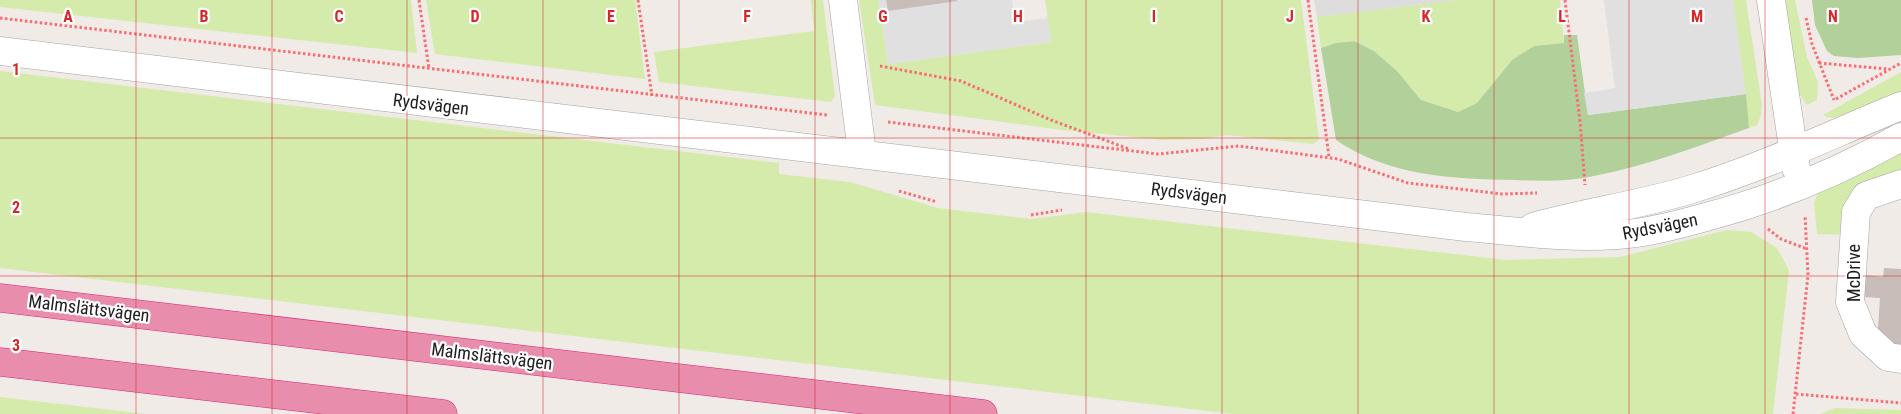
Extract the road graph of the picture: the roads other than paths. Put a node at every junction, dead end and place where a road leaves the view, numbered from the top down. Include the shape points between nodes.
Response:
1 (843, 0) edge
2 (1771, 0) edge
3 (0, 51) edge
4 (1901, 106) edge
5 (1901, 137) edge
6 (1791, 138) junction
7 (862, 153) junction
8 (1898, 184) edge
9 (1800, 187) junction
10 (1516, 231) junction
11 (0, 298) edge
12 (1901, 359) edge
13 (0, 362) edge
14 (443, 414) edge
15 (983, 414) edge

1 - 7 street
2 - 6 street
3 - 7 street, Rydsvägen
4 - 6 street, Rydsvägen
5 - 9 street, Rydsvägen
6 - 9 street
6 - 10 street, Rydsvägen via 1749,170 1634,205
7 - 10 street, Rydsvägen
8 - 12 street, McDrive via 1866,196 1856,212 1850,302 1863,334 1888,357
9 - 10 street, Rydsvägen via 1757,203 1674,226 1618,235 1573,237
11 - 15 highway, Malmslättsvägen
13 - 14 highway

